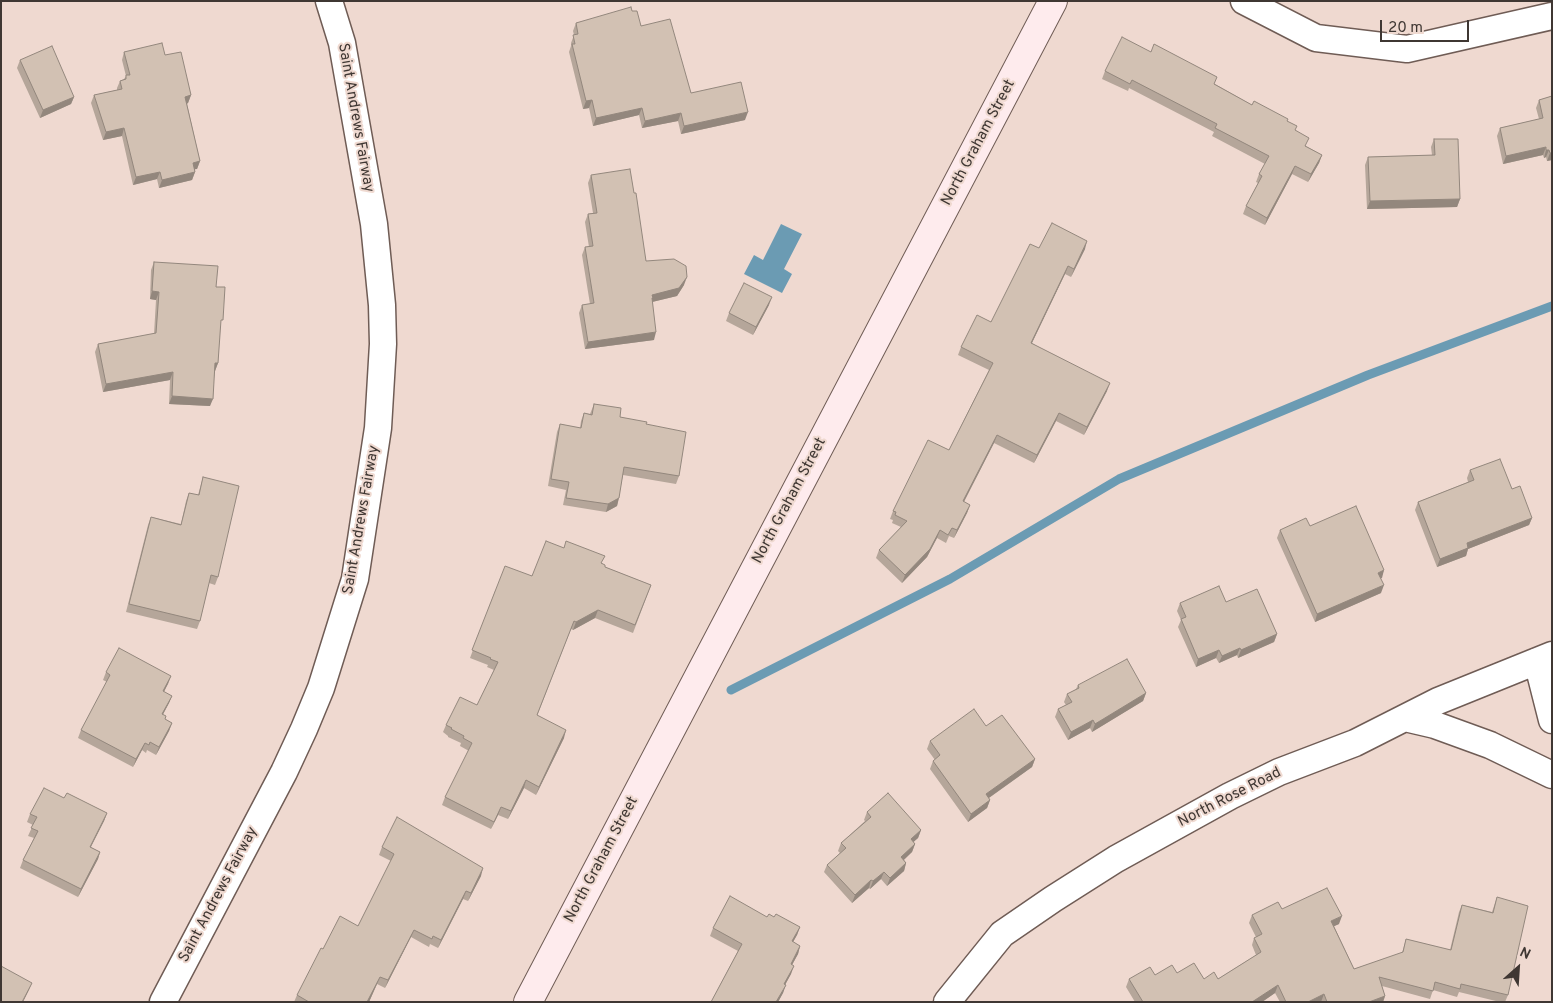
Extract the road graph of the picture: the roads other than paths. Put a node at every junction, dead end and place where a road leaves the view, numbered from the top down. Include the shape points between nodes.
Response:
1 (329, 1) edge
2 (1053, 1) edge
3 (1244, 1) edge
4 (1552, 16) edge
5 (1544, 658) edge
6 (1405, 718) junction
7 (1552, 720) edge
8 (1552, 775) edge
9 (163, 1002) edge
10 (528, 1002) edge
11 (947, 1002) edge

1 - 9 street, Saint Andrews Fairway via 342,43 374,224 382,305 378,428 355,579 321,688 304,729
2 - 10 main road, North Graham Street
3 - 4 street via 1316,38 1407,49
5 - 6 street, North Rose Road via 1438,701
5 - 7 street
6 - 8 street via 1490,745
6 - 11 street, North Rose Road via 1354,743 1279,772 1116,859 1002,934

